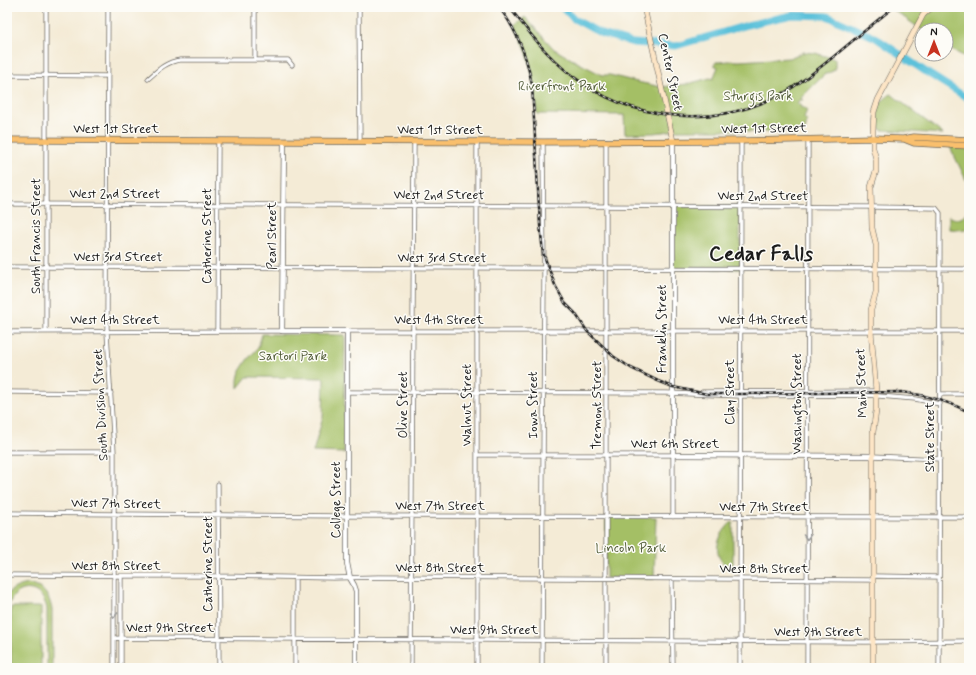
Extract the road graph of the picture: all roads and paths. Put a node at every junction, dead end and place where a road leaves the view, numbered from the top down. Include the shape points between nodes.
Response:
1 (46, 7) edge
2 (108, 7) edge
3 (255, 7) edge
4 (359, 7) edge
5 (644, 7) edge
6 (932, 7) edge
7 (255, 60) junction
8 (292, 65) dead end
9 (7, 75) edge
10 (46, 75) junction
11 (108, 76) junction
12 (148, 79) dead end
13 (873, 138) junction
14 (808, 139) junction
15 (7, 140) edge
16 (46, 140) junction
17 (108, 140) junction
18 (969, 140) edge
19 (218, 141) junction
20 (284, 141) junction
21 (414, 141) junction
22 (477, 141) junction
23 (606, 141) junction
24 (673, 141) junction
25 (741, 141) junction
26 (360, 142) junction
27 (543, 142) junction
28 (948, 142) junction
29 (969, 146) edge
30 (7, 204) edge
31 (46, 204) junction
32 (107, 204) junction
33 (218, 205) junction
34 (283, 205) junction
35 (414, 205) junction
36 (477, 206) junction
37 (544, 206) junction
38 (606, 206) junction
39 (673, 206) junction
40 (740, 206) junction
41 (807, 206) junction
42 (872, 207) junction
43 (936, 208) joint
44 (7, 267) edge
45 (46, 267) junction
46 (107, 267) junction
47 (217, 268) junction
48 (283, 268) junction
49 (413, 268) junction
50 (477, 268) junction
51 (543, 268) junction
52 (606, 268) junction
53 (673, 269) junction
54 (740, 269) junction
55 (807, 269) junction
56 (876, 269) junction
57 (940, 269) junction
58 (969, 269) edge
59 (217, 331) junction
60 (282, 331) junction
61 (347, 331) junction
62 (413, 331) junction
63 (477, 331) junction
64 (543, 331) junction
65 (606, 331) junction
66 (673, 331) junction
67 (740, 331) junction
68 (807, 331) junction
69 (871, 331) junction
70 (969, 331) edge
71 (7, 332) edge
72 (46, 332) junction
73 (107, 332) junction
74 (940, 332) junction
75 (7, 392) edge
76 (347, 392) junction
77 (413, 392) junction
78 (110, 393) junction
79 (477, 393) junction
80 (543, 393) junction
81 (606, 393) junction
82 (673, 393) junction
83 (876, 393) junction
84 (740, 394) junction
85 (807, 394) junction
86 (940, 394) junction
87 (969, 394) edge
88 (940, 404) junction
89 (7, 452) edge
90 (114, 452) junction
91 (477, 455) junction
92 (543, 455) junction
93 (607, 455) junction
94 (673, 456) junction
95 (740, 456) junction
96 (807, 456) junction
97 (873, 456) junction
98 (940, 459) junction
99 (218, 484) dead end
100 (7, 513) edge
101 (114, 514) junction
102 (218, 515) junction
103 (347, 516) junction
104 (412, 516) junction
105 (477, 517) junction
106 (542, 517) junction
107 (606, 517) junction
108 (673, 517) junction
109 (740, 517) junction
110 (807, 517) junction
111 (939, 517) junction
112 (969, 517) edge
113 (873, 518) junction
114 (7, 575) edge
115 (114, 576) junction
116 (121, 576) junction
117 (218, 576) junction
118 (412, 577) junction
119 (939, 577) junction
120 (295, 578) junction
121 (350, 578) junction
122 (477, 578) junction
123 (542, 578) junction
124 (606, 578) junction
125 (873, 578) junction
126 (672, 579) junction
127 (740, 579) junction
128 (807, 580) junction
129 (114, 638) junction
130 (121, 638) junction
131 (218, 638) junction
132 (295, 639) junction
133 (356, 639) junction
134 (411, 640) junction
135 (477, 640) junction
136 (542, 640) junction
137 (606, 641) junction
138 (672, 641) junction
139 (740, 641) junction
140 (939, 641) junction
141 (969, 641) edge
142 (807, 642) junction
143 (873, 642) junction
144 (114, 668) edge
145 (121, 668) edge
146 (218, 668) edge
147 (295, 668) edge
148 (356, 668) edge
149 (411, 668) edge
150 (477, 668) edge
151 (542, 668) edge
152 (606, 668) edge
153 (672, 668) edge
154 (740, 668) edge
155 (807, 668) edge
156 (873, 668) edge
157 (939, 668) edge

1 - 10 street, South Francis Street
2 - 11 street, South Division Street
3 - 7 street
4 - 26 street
5 - 24 main road, Center Street
6 - 13 main road, Main Street via 923,15 878,100 874,112
7 - 8 street via 288,60
7 - 12 street via 174,61 160,68
9 - 10 street
10 - 11 street
10 - 16 street, South Francis Street
11 - 17 street, South Division Street
13 - 14 main road, West 1st Street
13 - 28 main road, West 1st Street via 903,139 914,143
13 - 42 main road, Main Street via 876,170 872,187
14 - 25 main road, West 1st Street
14 - 41 street, Washington Street
15 - 16 main road, West 1st Street
16 - 17 main road, West 1st Street
16 - 31 street, South Francis Street
17 - 19 main road, West 1st Street
17 - 32 street, South Division Street
18 - 28 main road
19 - 20 main road, West 1st Street
19 - 33 street, Catherine Street
20 - 26 main road, West 1st Street
20 - 34 street, Pearl Street
21 - 22 main road, West 1st Street
21 - 26 main road, West 1st Street
21 - 35 street, Olive Street
22 - 27 main road, West 1st Street
22 - 36 street, Walnut Street
23 - 24 main road, West 1st Street
23 - 27 main road, West 1st Street
23 - 38 street, Tremont Street
24 - 25 main road, West 1st Street
24 - 39 street, Franklin Street
25 - 40 street, Clay Street
27 - 37 street, Iowa Street
28 - 29 main road
30 - 31 street, West 2nd Street
31 - 32 street, West 2nd Street
31 - 45 street, South Francis Street
32 - 33 street, West 2nd Street
32 - 46 street, South Division Street
33 - 34 street, West 2nd Street
33 - 47 street, Catherine Street
34 - 35 street, West 2nd Street
34 - 48 street, Pearl Street
35 - 36 street, West 2nd Street
35 - 49 street, Olive Street
36 - 37 street, West 2nd Street
36 - 50 street, Walnut Street
37 - 38 street, West 2nd Street
37 - 51 street, Iowa Street
38 - 39 street, West 2nd Street
38 - 52 street, Tremont Street
39 - 40 street, West 2nd Street
39 - 53 street, Franklin Street
40 - 41 street, West 2nd Street
40 - 54 street, Clay Street
41 - 42 street, West 2nd Street
41 - 55 street, Washington Street
42 - 43 street, West 2nd Street
42 - 56 main road, Main Street
43 - 57 street, State Street via 940,213
44 - 45 street, West 3rd Street
45 - 46 street, West 3rd Street
45 - 72 street, South Francis Street
46 - 47 street, West 3rd Street
46 - 73 street, South Division Street
47 - 48 street, West 3rd Street
47 - 59 street, Catherine Street
48 - 49 street, West 3rd Street
48 - 60 street, Pearl Street
49 - 50 street, West 3rd Street
49 - 62 street, Olive Street
50 - 51 street, West 3rd Street
50 - 63 street, Walnut Street
51 - 52 street, West 3rd Street
51 - 64 street, Iowa Street
52 - 53 street, West 3rd Street
52 - 65 street, Tremont Street
53 - 54 street, West 3rd Street
53 - 66 street, Franklin Street
54 - 55 street, West 3rd Street
54 - 67 street, Clay Street
55 - 56 street, West 3rd Street
55 - 68 street, Washington Street
56 - 57 street, West 3rd Street
56 - 69 main road, Main Street
57 - 58 street, West 3rd Street
57 - 74 street, State Street
59 - 60 street, West 4th Street
59 - 73 street, West 4th Street
60 - 61 street, West 4th Street
61 - 62 street, West 4th Street
61 - 76 street, College Street
62 - 63 street, West 4th Street
62 - 77 street, Olive Street
63 - 64 street, West 4th Street
63 - 79 street, Walnut Street
64 - 65 street, West 4th Street
64 - 80 street, Iowa Street
65 - 66 street, West 4th Street
65 - 81 street, Tremont Street
66 - 67 street, West 4th Street
66 - 82 street, Franklin Street
67 - 68 street, West 4th Street
67 - 84 street, Clay Street
68 - 69 street, West 4th Street
68 - 85 street, Washington Street
69 - 74 street, West 4th Street
69 - 83 main road, Main Street
70 - 74 street, West 4th Street
71 - 72 street, West 4th Street
72 - 73 street, West 4th Street
73 - 78 street, South Division Street
74 - 86 street, State Street
75 - 78 street
76 - 77 street
76 - 103 street, College Street
77 - 79 street
77 - 104 street, Olive Street
78 - 90 street, South Division Street
79 - 80 street
79 - 91 street, Walnut Street
80 - 81 street
80 - 92 street, Iowa Street
81 - 82 street
81 - 93 street, Tremont Street
82 - 84 street
82 - 94 street, Franklin Street
83 - 85 street
83 - 88 street
83 - 97 main road, Main Street
84 - 85 street
84 - 95 street, Clay Street
85 - 96 street, Washington Street
86 - 87 street
86 - 88 street, State Street
88 - 98 street, State Street
89 - 90 street
90 - 101 street, South Division Street
91 - 92 street, West 6th Street
91 - 105 street, Walnut Street
92 - 93 street, West 6th Street
92 - 106 street, Iowa Street
93 - 94 street, West 6th Street
93 - 107 street, Tremont Street
94 - 95 street, West 6th Street
94 - 108 street, Franklin Street
95 - 96 street, West 6th Street
95 - 109 street, Clay Street
96 - 97 street, West 6th Street
96 - 110 street, Washington Street
97 - 98 street
97 - 113 main road, Main Street
98 - 111 street, State Street
99 - 102 street, Catherine Street
100 - 101 street, West 7th Street
101 - 102 street, West 7th Street
101 - 115 street, South Division Street
102 - 103 street, West 7th Street
102 - 117 street, Catherine Street
103 - 104 street, West 7th Street
103 - 121 street, College Street via 347,563
104 - 105 street, West 7th Street
104 - 118 street, Olive Street
105 - 106 street, West 7th Street
105 - 122 street, Walnut Street
106 - 107 street, West 7th Street
106 - 123 street, Iowa Street
107 - 108 street, West 7th Street
107 - 124 street, Tremont Street
108 - 109 street, West 7th Street
109 - 110 street, West 7th Street
109 - 127 street, Clay Street
110 - 113 street, West 7th Street
110 -> 128 street, Washington Street
111 - 112 street, West 7th Street
111 - 113 street, West 7th Street
111 - 119 street, State Street
113 - 125 main road, Main Street
114 - 115 street, West 8th Street
115 - 116 street, West 8th Street
115 -> 129 street, South Division Street
116 - 117 street, West 8th Street
116 - 130 street
117 - 120 street, West 8th Street
117 - 131 street, Catherine Street
118 - 121 street, West 8th Street
118 - 122 street, West 8th Street
118 - 134 street, Olive Street
119 - 125 street, West 8th Street
119 - 140 street, State Street
120 - 121 street, West 8th Street
120 - 132 street
121 - 133 street, College Street via 356,591
122 - 123 street, West 8th Street
122 - 135 street, Walnut Street
123 - 124 street, West 8th Street
123 - 136 street, Iowa Street
124 - 126 street, West 8th Street
124 - 137 street, Tremont Street
125 - 128 street, West 8th Street
125 - 143 main road, Main Street
126 - 127 street, West 8th Street
126 - 138 street
127 - 128 street, West 8th Street
127 - 139 street, Clay Street
128 - 142 street, Washington Street
129 - 130 street, West 9th Street
129 - 144 street, South Division Street
130 - 131 street, West 9th Street
130 - 145 street
131 - 132 street, West 9th Street
131 - 146 street, Catherine Street
132 - 133 street, West 9th Street
132 - 147 street
133 - 134 street, West 9th Street
133 - 148 street, College Street
134 - 135 street, West 9th Street
134 - 149 street, Olive Street
135 - 136 street, West 9th Street
135 - 150 street, Walnut Street
136 - 137 street, West 9th Street
136 - 151 street, Iowa Street
137 - 138 street, West 9th Street
137 - 152 street, Tremont Street
138 - 139 street, West 9th Street
138 - 153 street
139 - 142 street, West 9th Street
139 - 154 street, Clay Street
140 - 141 street, West 9th Street
140 - 143 street, West 9th Street
140 - 157 street, State Street
142 - 143 street, West 9th Street
142 - 155 street, Washington Street
143 - 156 main road, Main Street

